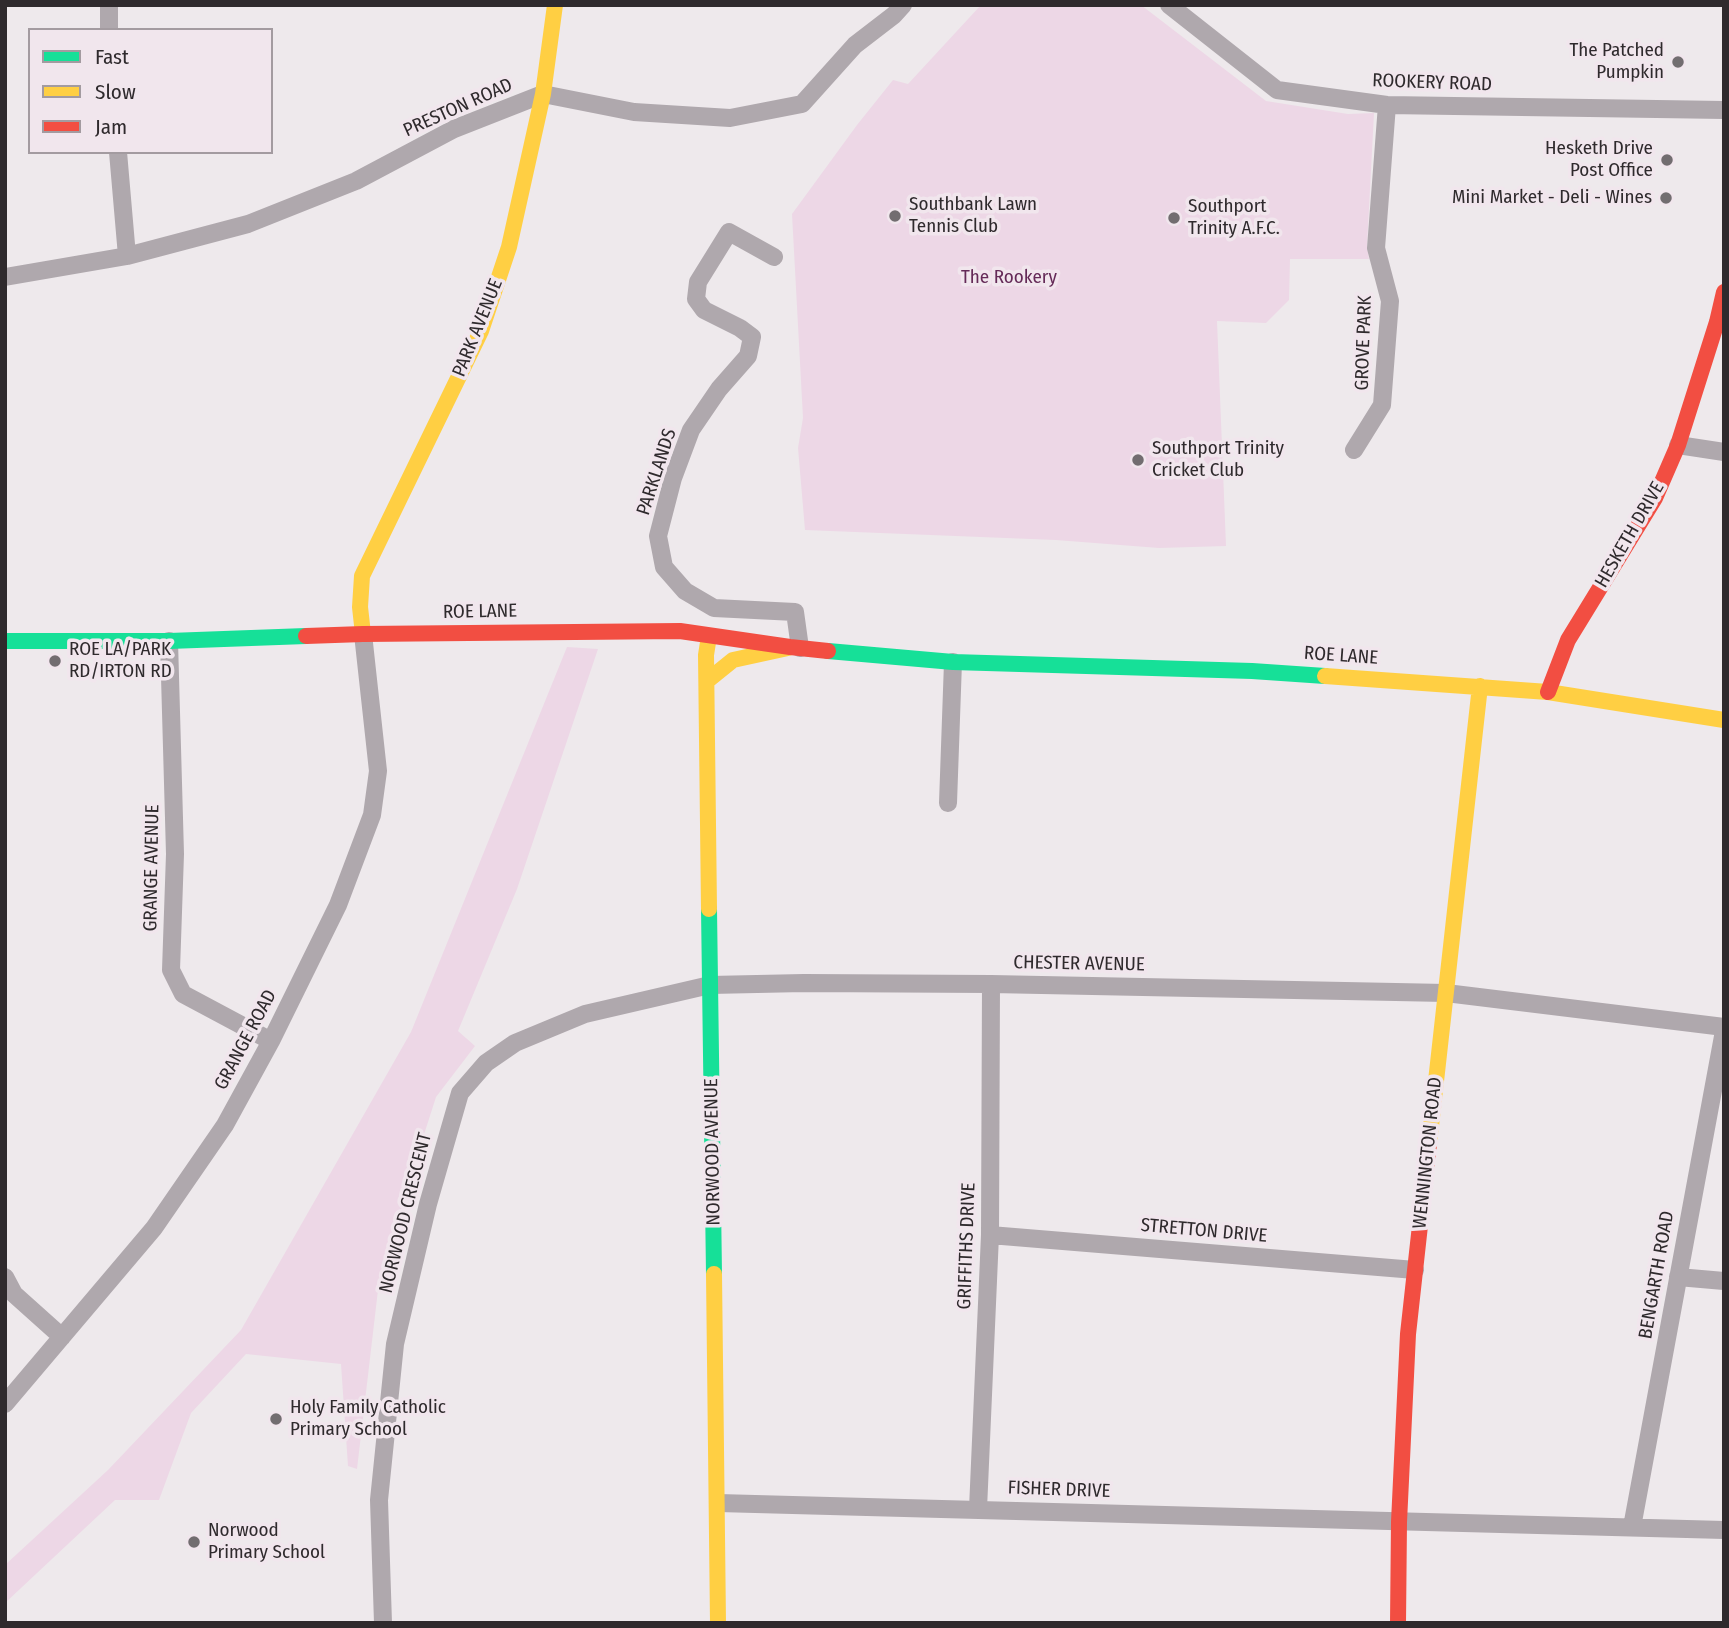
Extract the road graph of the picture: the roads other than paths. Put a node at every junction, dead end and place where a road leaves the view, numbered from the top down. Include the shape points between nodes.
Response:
1 (109, 5) edge
2 (555, 5) edge
3 (903, 5) edge
4 (1169, 5) edge
5 (109, 28) edge
6 (543, 94) junction
7 (1387, 105) junction
8 (1724, 110) edge
9 (118, 154) edge
10 (127, 256) junction
11 (774, 257) dead end
12 (5, 276) edge
13 (1724, 292) edge
14 (1678, 445) junction
15 (1354, 450) dead end
16 (1724, 452) edge
17 (363, 634) junction
18 (709, 636) junction
19 (5, 641) edge
20 (169, 641) junction
21 (795, 648) junction
22 (954, 662) junction
23 (707, 681) junction
24 (1480, 686) junction
25 (1548, 692) junction
26 (1724, 720) edge
27 (948, 803) dead end
28 (991, 984) junction
29 (710, 985) junction
30 (1446, 993) junction
31 (1724, 1029) edge
32 (271, 1041) junction
33 (990, 1235) junction
34 (1415, 1270) junction
35 (5, 1277) edge
36 (1678, 1277) junction
37 (1724, 1281) edge
38 (62, 1337) junction
39 (5, 1404) edge
40 (718, 1503) junction
41 (978, 1509) junction
42 (1399, 1522) junction
43 (1632, 1527) junction
44 (1724, 1530) edge
45 (383, 1623) edge
46 (718, 1623) edge
47 (1398, 1623) edge

1 - 5 street
2 - 6 main road, PARK AVENUE
3 - 6 street, PRESTON ROAD via 855,45 802,104 730,118 634,112
4 - 7 street, ROOKERY ROAD via 1277,90
6 - 10 street, PRESTON ROAD via 454,129 356,181 248,224
6 - 17 main road, PARK AVENUE via 509,247 481,331 362,576
7 - 8 street, ROOKERY ROAD
7 - 15 street, GROVE PARK via 1376,248 1390,301 1382,405
9 - 10 street
10 - 12 street, PRESTON ROAD
11 - 21 street, PARKLANDS via 729,232 698,282 696,299 704,310 752,337 748,356 691,430 658,536 664,567 685,592 714,608 795,612
13 - 14 main road, HESKETH DRIVE
14 - 16 street
14 - 25 main road, HESKETH DRIVE via 1655,498 1568,640
17 - 18 main road, ROE LANE via 680,631
17 - 20 main road, ROE LANE
17 - 32 street, GRANGE ROAD via 378,771 372,815 338,905
18 - 21 main road, ROE LANE
18 - 23 main road, NORWOOD AVENUE
19 - 20 main road, ROE LANE
20 - 32 street, GRANGE AVENUE via 175,854 171,970 183,994
21 - 22 main road, ROE LANE
21 - 23 main road via 733,660
22 - 24 main road, ROE LANE via 1252,671
22 - 27 street
23 - 29 main road, NORWOOD AVENUE
24 - 25 main road, ROE LANE
24 - 30 main road, WENNINGTON ROAD
25 - 26 main road, ROE LANE
28 - 29 street, CHESTER AVENUE
28 - 30 street, CHESTER AVENUE
28 - 33 street, GRIFFITHS DRIVE
29 - 40 main road, NORWOOD AVENUE
29 - 45 street, NORWOOD CRESCENT via 585,1014 515,1043 486,1063 460,1093 428,1204 396,1344 379,1500
30 - 31 street, CHESTER AVENUE
30 - 34 main road, WENNINGTON ROAD
31 - 36 street, BENGARTH ROAD
32 - 38 street, GRANGE ROAD via 225,1125 154,1228
33 - 34 street, STRETTON DRIVE
33 - 41 street, GRIFFITHS DRIVE
34 - 42 main road, WENNINGTON ROAD
35 - 38 street via 14,1294
36 - 37 street
36 - 43 street, BENGARTH ROAD
38 - 39 street, GRANGE ROAD
40 - 41 street, FISHER DRIVE
40 - 46 main road, NORWOOD AVENUE
41 - 42 street, FISHER DRIVE
42 - 43 street, FISHER DRIVE
42 - 47 main road, WENNINGTON ROAD
43 - 44 street, FISHER DRIVE

